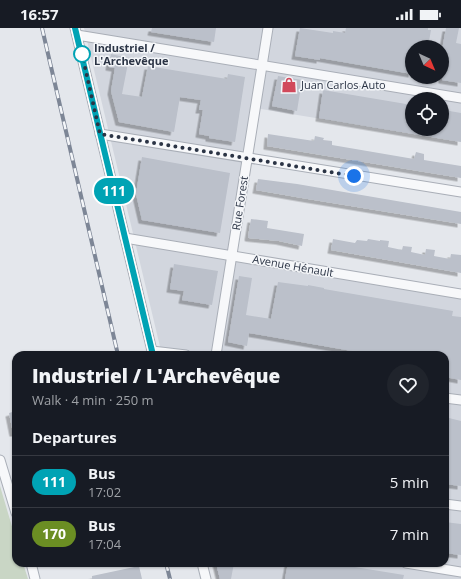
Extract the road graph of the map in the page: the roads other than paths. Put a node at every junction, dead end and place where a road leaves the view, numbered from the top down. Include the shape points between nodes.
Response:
1 (268, 28) edge
2 (76, 32) edge
3 (262, 66) junction
4 (461, 98) edge
5 (100, 134) junction
6 (246, 159) junction
7 (461, 192) edge
8 (125, 238) junction
9 (232, 255) junction
10 (461, 294) edge
11 (153, 351) edge
12 (217, 351) edge
13 (449, 398) edge
14 (461, 400) edge
15 (0, 460) edge
16 (12, 500) edge
17 (449, 504) edge
18 (461, 506) edge
19 (32, 567) edge
20 (203, 567) edge
21 (430, 567) edge
22 (461, 572) edge
23 (35, 579) edge
24 (206, 579) edge

1 - 3 street, Rue Forest
2 - 3 street
2 - 5 street
3 - 4 street
3 - 6 street, Rue Forest
5 - 6 street
5 - 8 street
6 - 7 street
6 - 9 street, Rue Forest
8 - 9 street, Avenue Hénault
8 - 11 street
9 - 10 street, Avenue Hénault
9 - 12 street, Rue Forest
13 - 14 street
15 - 16 street
17 - 18 street
19 - 23 street
20 - 24 street
21 - 22 street

